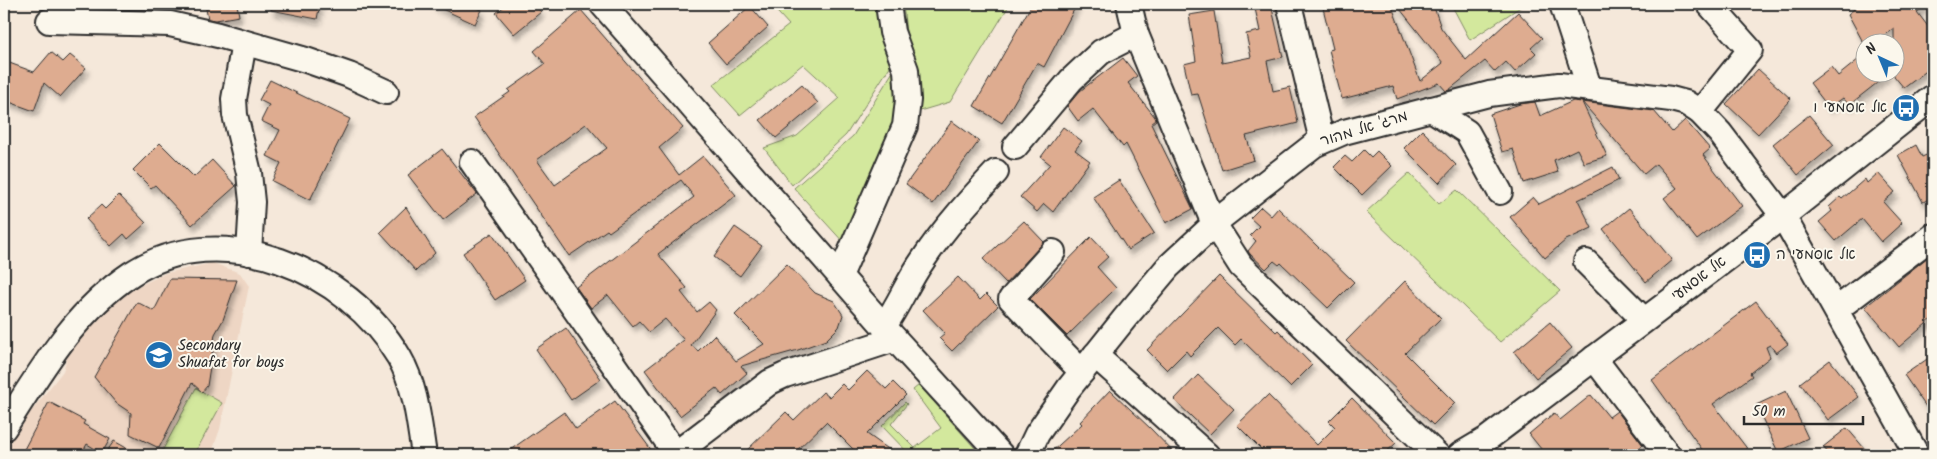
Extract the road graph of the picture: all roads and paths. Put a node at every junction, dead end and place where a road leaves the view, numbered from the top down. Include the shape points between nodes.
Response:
1 (602, 4) edge
2 (888, 4) edge
3 (1129, 4) edge
4 (1289, 4) edge
5 (1562, 4) edge
6 (1709, 4) edge
7 (50, 21) dead end
8 (1136, 34) junction
9 (244, 43) junction
10 (1589, 87) junction
11 (386, 92) dead end
12 (1933, 97) edge
13 (1431, 109) junction
14 (1700, 112) junction
15 (1322, 141) junction
16 (1015, 147) dead end
17 (472, 162) dead end
18 (996, 172) dead end
19 (1500, 192) dead end
20 (1783, 216) junction
21 (1214, 224) junction
22 (1933, 236) edge
23 (1053, 252) dead end
24 (249, 253) junction
25 (1586, 262) dead end
26 (840, 276) junction
27 (1838, 309) junction
28 (1644, 320) junction
29 (890, 333) junction
30 (1594, 358) junction
31 (1089, 363) junction
32 (4, 428) edge
33 (424, 455) edge
34 (675, 455) edge
35 (1001, 455) edge
36 (1027, 455) edge
37 (1207, 455) edge
38 (1437, 455) edge
39 (1460, 455) edge
40 (1668, 455) edge
41 (1917, 455) edge

1 - 26 street
2 - 26 street via 892,32 906,70 908,100 904,126
3 - 8 street
4 - 15 street
5 - 10 street
6 - 14 street via 1750,50
7 - 9 street via 170,24
8 - 16 street via 1101,52 1071,80
8 - 21 street
9 - 11 street via 349,75
9 - 24 street via 234,99 252,202
10 - 13 street, מרג' אל מהור via 1558,85 1489,94
10 - 14 street, מרג' אל מהור via 1671,99
12 - 20 street, אל אסמעי
13 - 15 street, מרג' אל מהור
13 - 19 street via 1467,132
14 - 20 street, מרג' אל מהור via 1720,133
15 - 21 street, מרג' אל מהור
17 - 34 street
18 - 29 street via 939,236
20 - 27 street, מרג' אל מהור
20 - 28 street, אל אסמעי
21 - 31 street, מרג' אל מהור via 1168,267
21 - 38 street via 1241,266
22 - 27 street
23 - 31 street via 1012,299
24 - 32 street via 198,250 166,257 132,274 85,313 56,348
24 - 33 street via 290,264 318,278 345,296 386,336 412,387
25 - 28 street
26 - 29 street
27 - 41 street, מרג' אל מהור
28 - 30 street, אל אסמעי
29 - 34 street via 770,382
29 - 35 street
30 - 39 street, אל אסמעי via 1487,439
30 - 40 street
31 - 36 street, מרג' אל מהור via 1038,434
31 - 37 street

